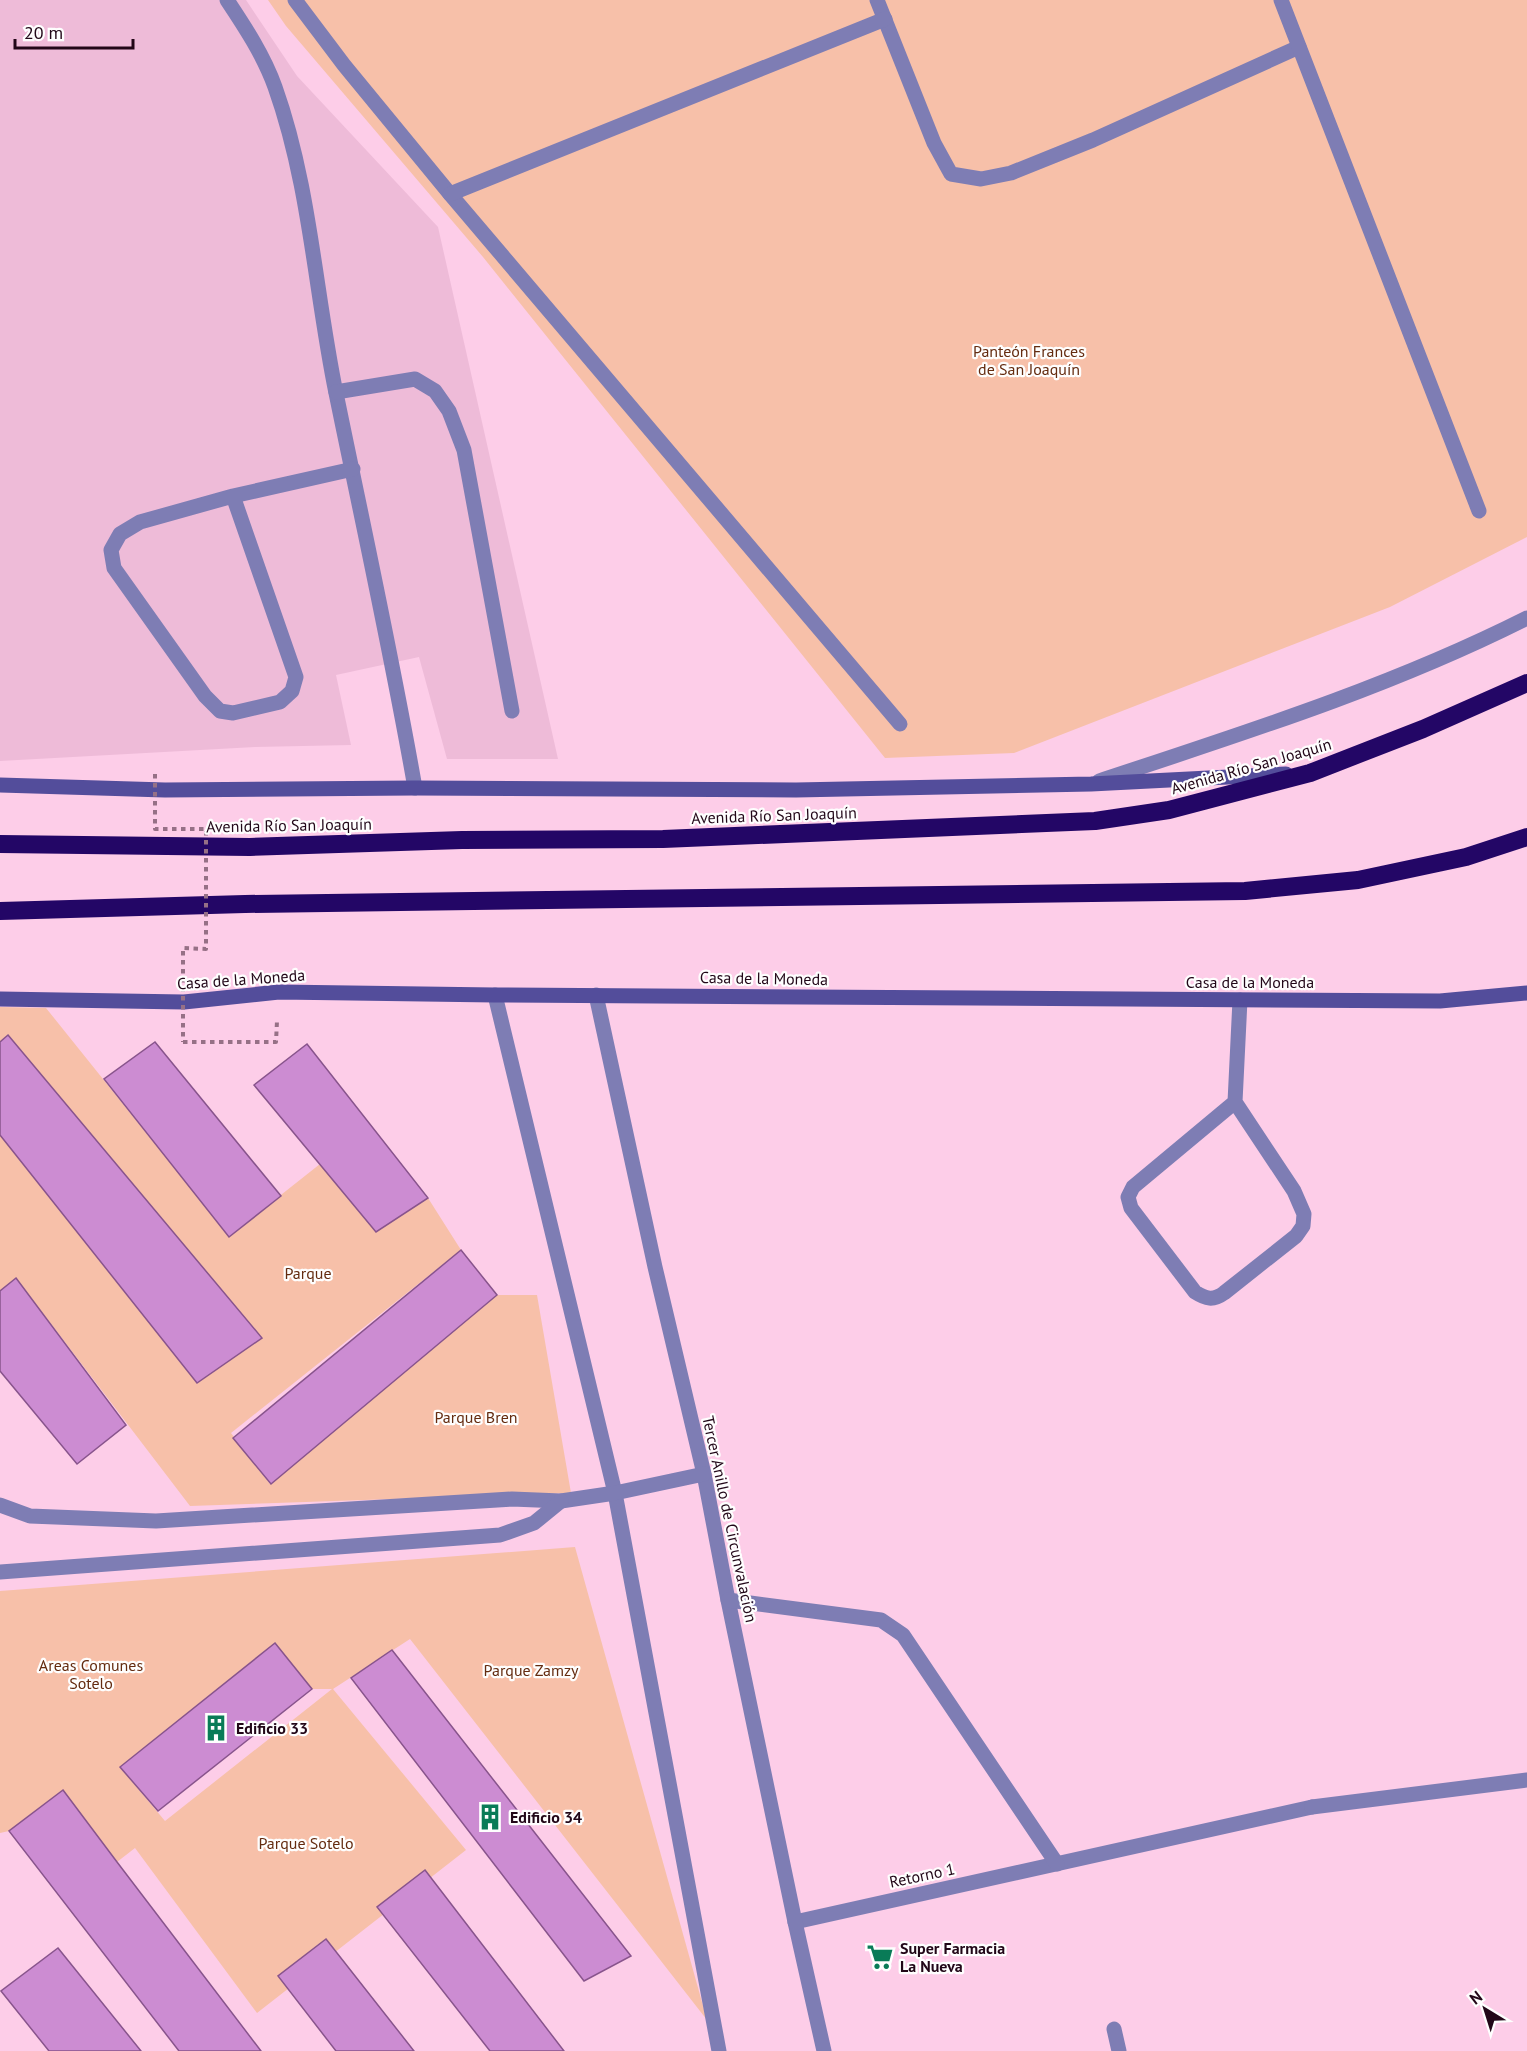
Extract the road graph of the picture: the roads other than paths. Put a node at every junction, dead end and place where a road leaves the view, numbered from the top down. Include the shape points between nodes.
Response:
1 (227, 0) edge
2 (295, 0) edge
3 (877, 0) edge
4 (1281, 0) edge
5 (885, 19) junction
6 (1299, 47) junction
7 (450, 194) junction
8 (336, 392) junction
9 (353, 469) junction
10 (233, 496) junction
11 (1479, 511) dead end
12 (1527, 618) edge
13 (1527, 683) edge
14 (512, 711) dead end
15 (900, 724) dead end
16 (1310, 773) junction
17 (1091, 784) junction
18 (0, 785) edge
19 (415, 788) junction
20 (1527, 837) edge
21 (0, 844) edge
22 (0, 911) edge
23 (1527, 993) edge
24 (495, 995) junction
25 (596, 995) junction
26 (0, 999) edge
27 (1240, 1000) junction
28 (1235, 1102) junction
29 (704, 1474) junction
30 (615, 1493) junction
31 (561, 1501) junction
32 (0, 1505) edge
33 (0, 1572) edge
34 (728, 1600) junction
35 (1527, 1780) edge
36 (1057, 1864) junction
37 (795, 1922) junction
38 (1114, 2030) dead end
39 (719, 2051) edge
40 (825, 2051) edge
41 (1119, 2051) edge

1 - 8 street via 275,86 297,165
2 - 7 street
3 - 5 street
4 - 6 street
5 - 6 street via 934,143 951,174 981,179 1011,172 1082,144
5 - 7 street
6 - 11 street
7 - 15 street
8 - 9 street
8 - 14 street via 415,379 435,391 449,411 464,450
9 - 10 street
9 - 19 street
10 - 10 street via 140,522 120,534 111,550 114,568 205,696 220,711 232,713 280,702 292,691 296,676
12 - 17 street via 1471,646 1316,708
13 - 16 highway, Avenida Río San Joaquín
16 - 17 main road
16 - 21 highway, Avenida Río San Joaquín via 1168,810 1095,821 663,839 250,847
17 - 19 main road via 796,790
18 - 19 main road via 165,790
20 - 22 highway via 1466,857 1358,880 1245,891 245,904
23 - 27 main road, Casa de la Moneda via 1440,1001
24 - 25 main road, Casa de la Moneda
24 - 26 main road, Casa de la Moneda via 279,992 184,1002
24 - 30 street
25 - 27 main road, Casa de la Moneda
25 - 29 street, Tercer Anillo de Circunvalación
27 - 28 street
28 - 28 street via 1133,1188 1128,1197 1131,1208 1195,1292 1205,1299 1224,1293 1296,1236 1303,1226 1304,1214 1294,1191
29 - 30 street
29 - 34 street, Tercer Anillo de Circunvalación
30 - 31 street
30 - 39 street
31 - 32 street via 512,1499 156,1521 30,1516
31 - 33 street via 534,1523 500,1535
34 - 36 street via 881,1620 903,1635
34 - 37 street, Tercer Anillo de Circunvalación
35 - 36 street, Retorno 1 via 1312,1807
36 - 37 street, Retorno 1
37 - 40 street, Tercer Anillo de Circunvalación
38 - 41 street

